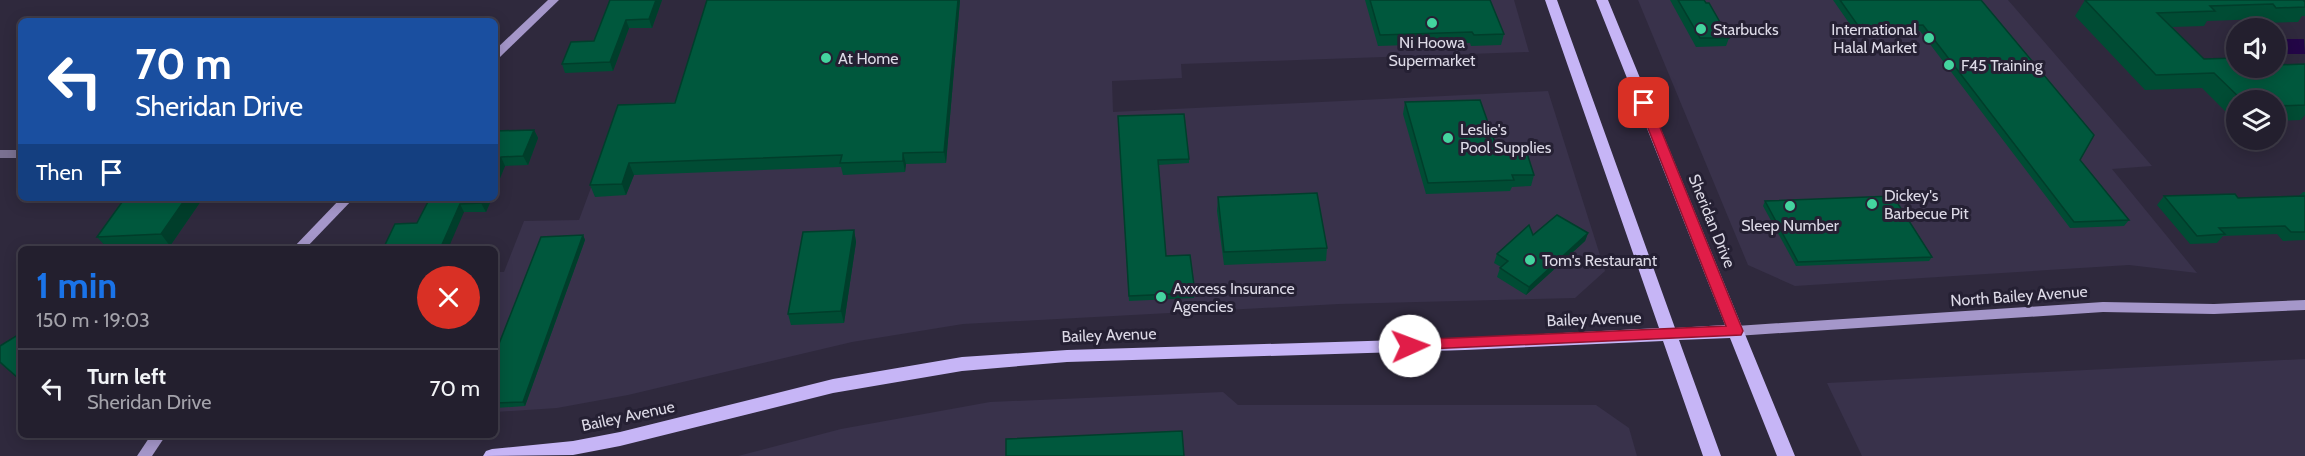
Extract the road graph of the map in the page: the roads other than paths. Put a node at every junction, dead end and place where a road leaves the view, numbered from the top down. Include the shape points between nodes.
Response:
1 (554, 0) edge
2 (1551, 0) edge
3 (1602, 0) edge
4 (498, 53) edge
5 (0, 154) edge
6 (18, 154) edge
7 (345, 201) edge
8 (300, 246) edge
9 (2305, 305) edge
10 (1736, 331) junction
11 (1670, 335) junction
12 (157, 438) edge
13 (144, 456) edge
14 (492, 456) edge
15 (1712, 456) edge
16 (1786, 456) edge

1 - 4 street
2 - 11 main road
3 - 10 main road, Sheridan Drive
5 - 6 street
7 - 8 street
9 - 10 street, North Bailey Avenue via 2214,309 2103,307
10 - 11 main road, Bailey Avenue
10 - 16 main road, Sheridan Drive
11 - 14 main road, Bailey Avenue via 1067,356 962,364 833,386 620,439
11 - 15 main road
12 - 13 street

